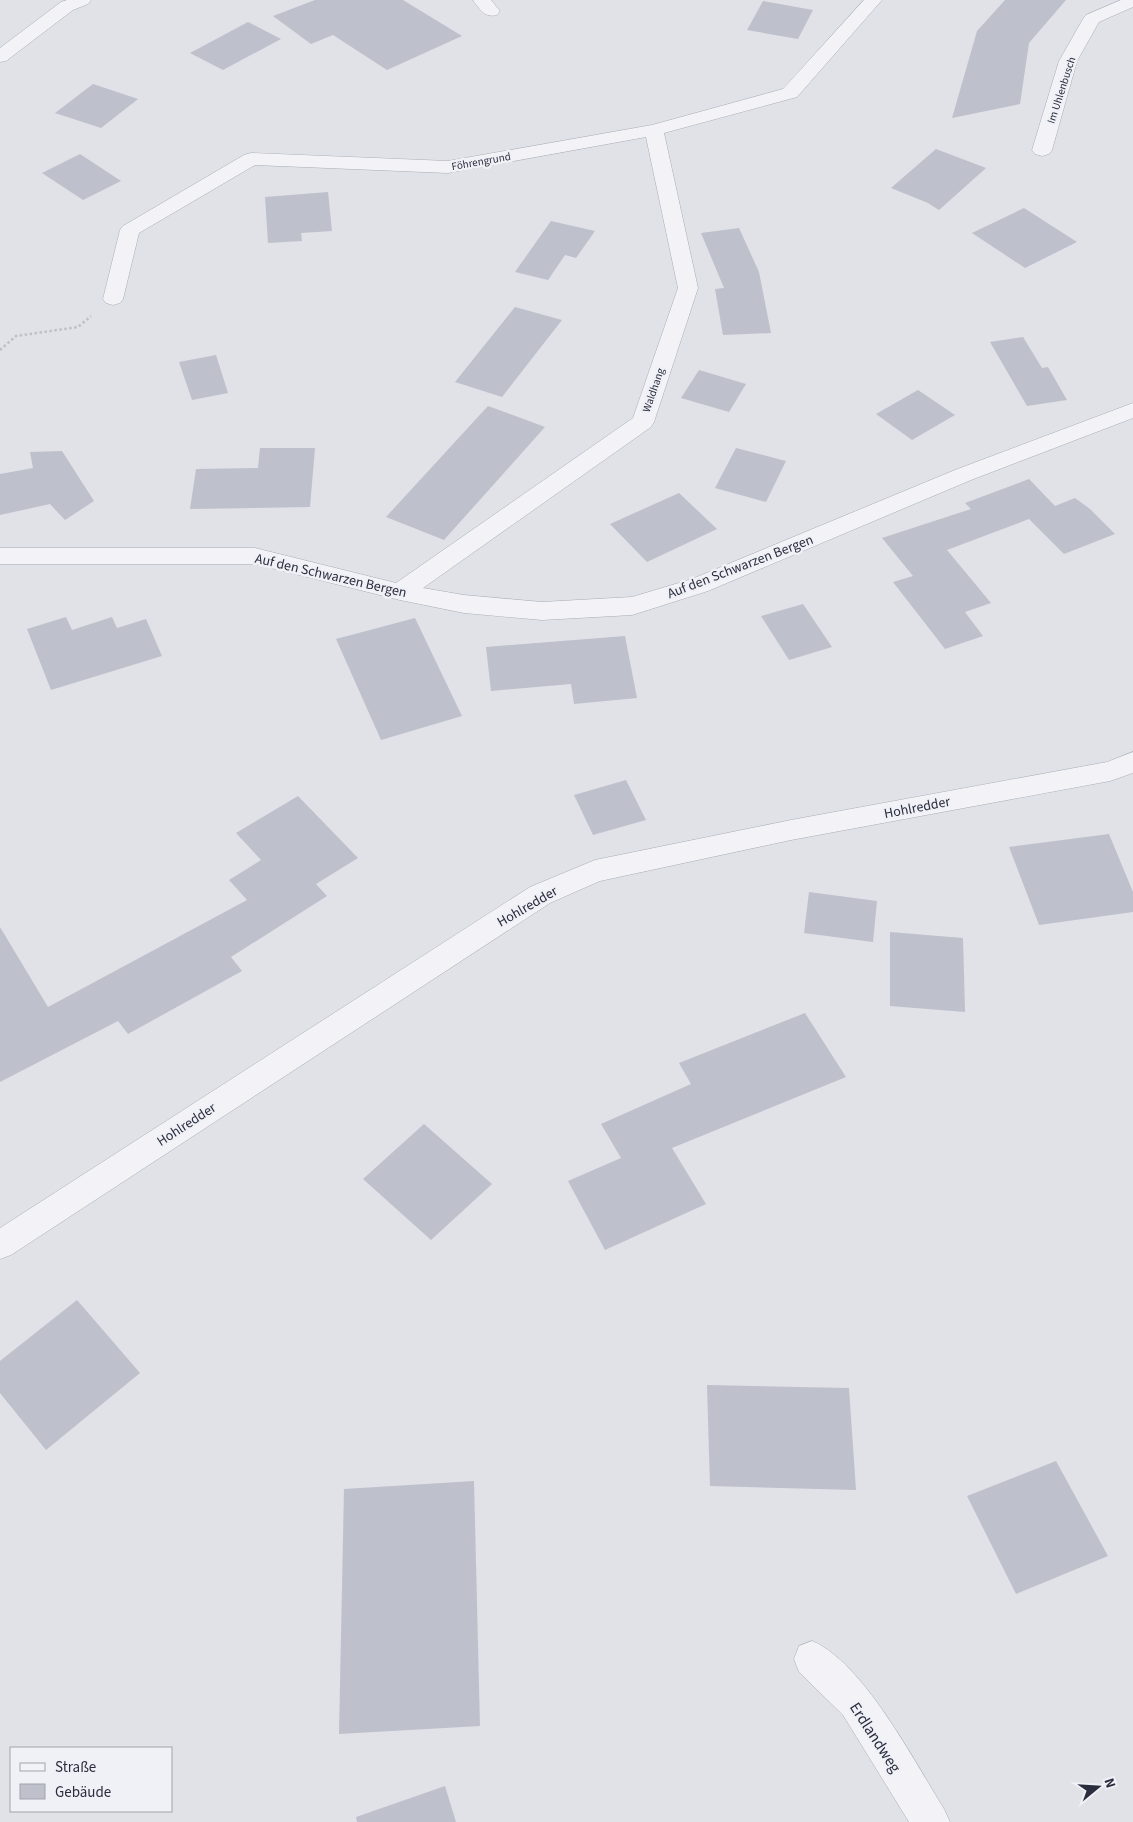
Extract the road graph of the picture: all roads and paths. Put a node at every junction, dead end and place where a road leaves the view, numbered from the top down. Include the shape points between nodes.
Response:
1 (82, 0) edge
2 (873, 0) edge
3 (1133, 1) edge
4 (0, 57) edge
5 (654, 130) junction
6 (1042, 150) dead end
7 (113, 299) joint
8 (0, 350) edge
9 (1133, 410) edge
10 (0, 556) edge
11 (400, 592) junction
12 (1133, 762) edge
13 (0, 1244) edge
14 (812, 1659) dead end
15 (931, 1822) edge

1 - 4 street via 67,6
2 - 5 street, Föhrengrund via 790,93
3 - 6 street, Im Uhlenbusch via 1092,18 1068,61
5 - 7 street, Föhrengrund via 448,167 251,159 130,230
5 - 11 street, Waldhang via 688,288 642,422
7 - 8 path via 78,327 16,336
9 - 11 street, Auf den Schwarzen Bergen via 963,475 700,585 632,606 542,611 464,604
10 - 11 street, Auf den Schwarzen Bergen via 255,556
12 - 13 street, Hohlredder via 1110,770 791,830 595,871 540,895
14 - 15 street, Erdlandweg via 856,1702

